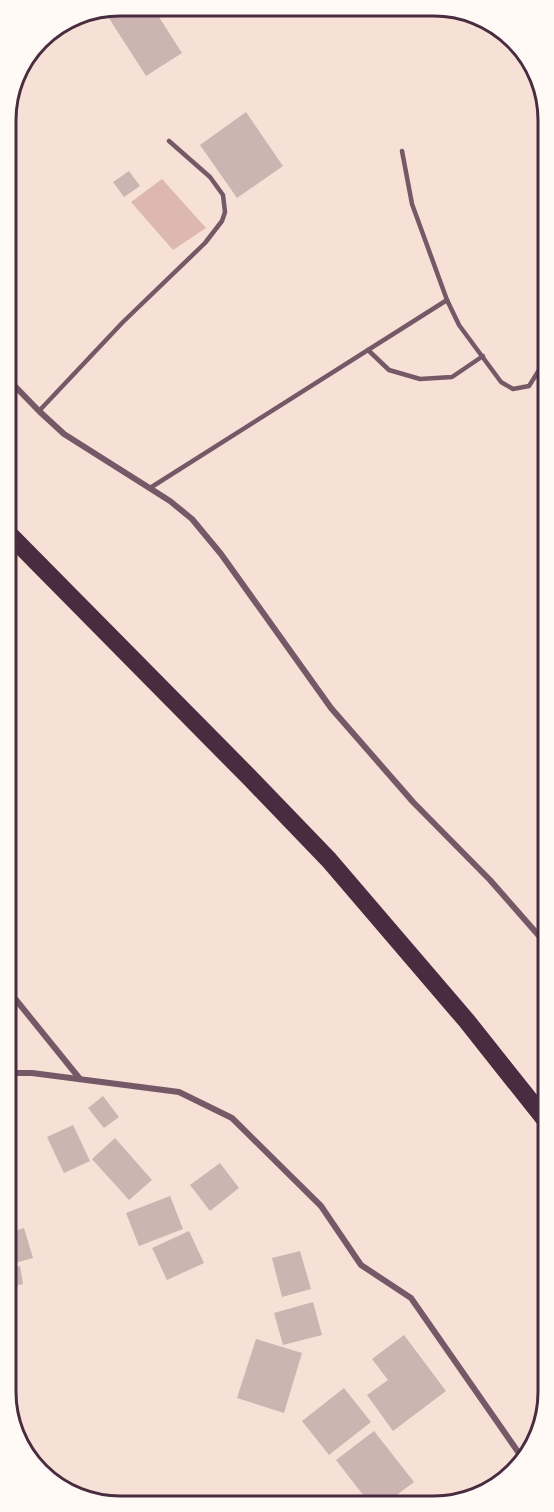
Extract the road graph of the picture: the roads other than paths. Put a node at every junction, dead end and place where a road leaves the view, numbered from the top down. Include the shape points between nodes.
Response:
1 (169, 141) dead end
2 (402, 151) dead end
3 (447, 300) junction
4 (368, 350) junction
5 (483, 356) junction
6 (538, 372) edge
7 (17, 388) edge
8 (39, 411) junction
9 (150, 488) junction
10 (17, 542) edge
11 (537, 934) edge
12 (16, 1000) edge
13 (16, 1073) edge
14 (80, 1079) junction
15 (537, 1110) edge
16 (518, 1452) edge

1 - 8 lane via 210,177 223,195 222,221 205,243
2 - 3 lane via 412,204
3 - 4 lane
3 - 5 lane via 459,325
4 - 5 lane via 389,370 420,379 452,377
4 - 9 lane
5 - 6 lane via 501,382 513,389 529,386
7 - 8 street
8 - 9 street via 64,434
9 - 11 street via 183,510 203,531 331,708
10 - 15 highway via 328,860 466,1020
12 - 14 street
13 - 14 street
14 - 16 street via 179,1092 232,1119 321,1206 361,1265 411,1298

